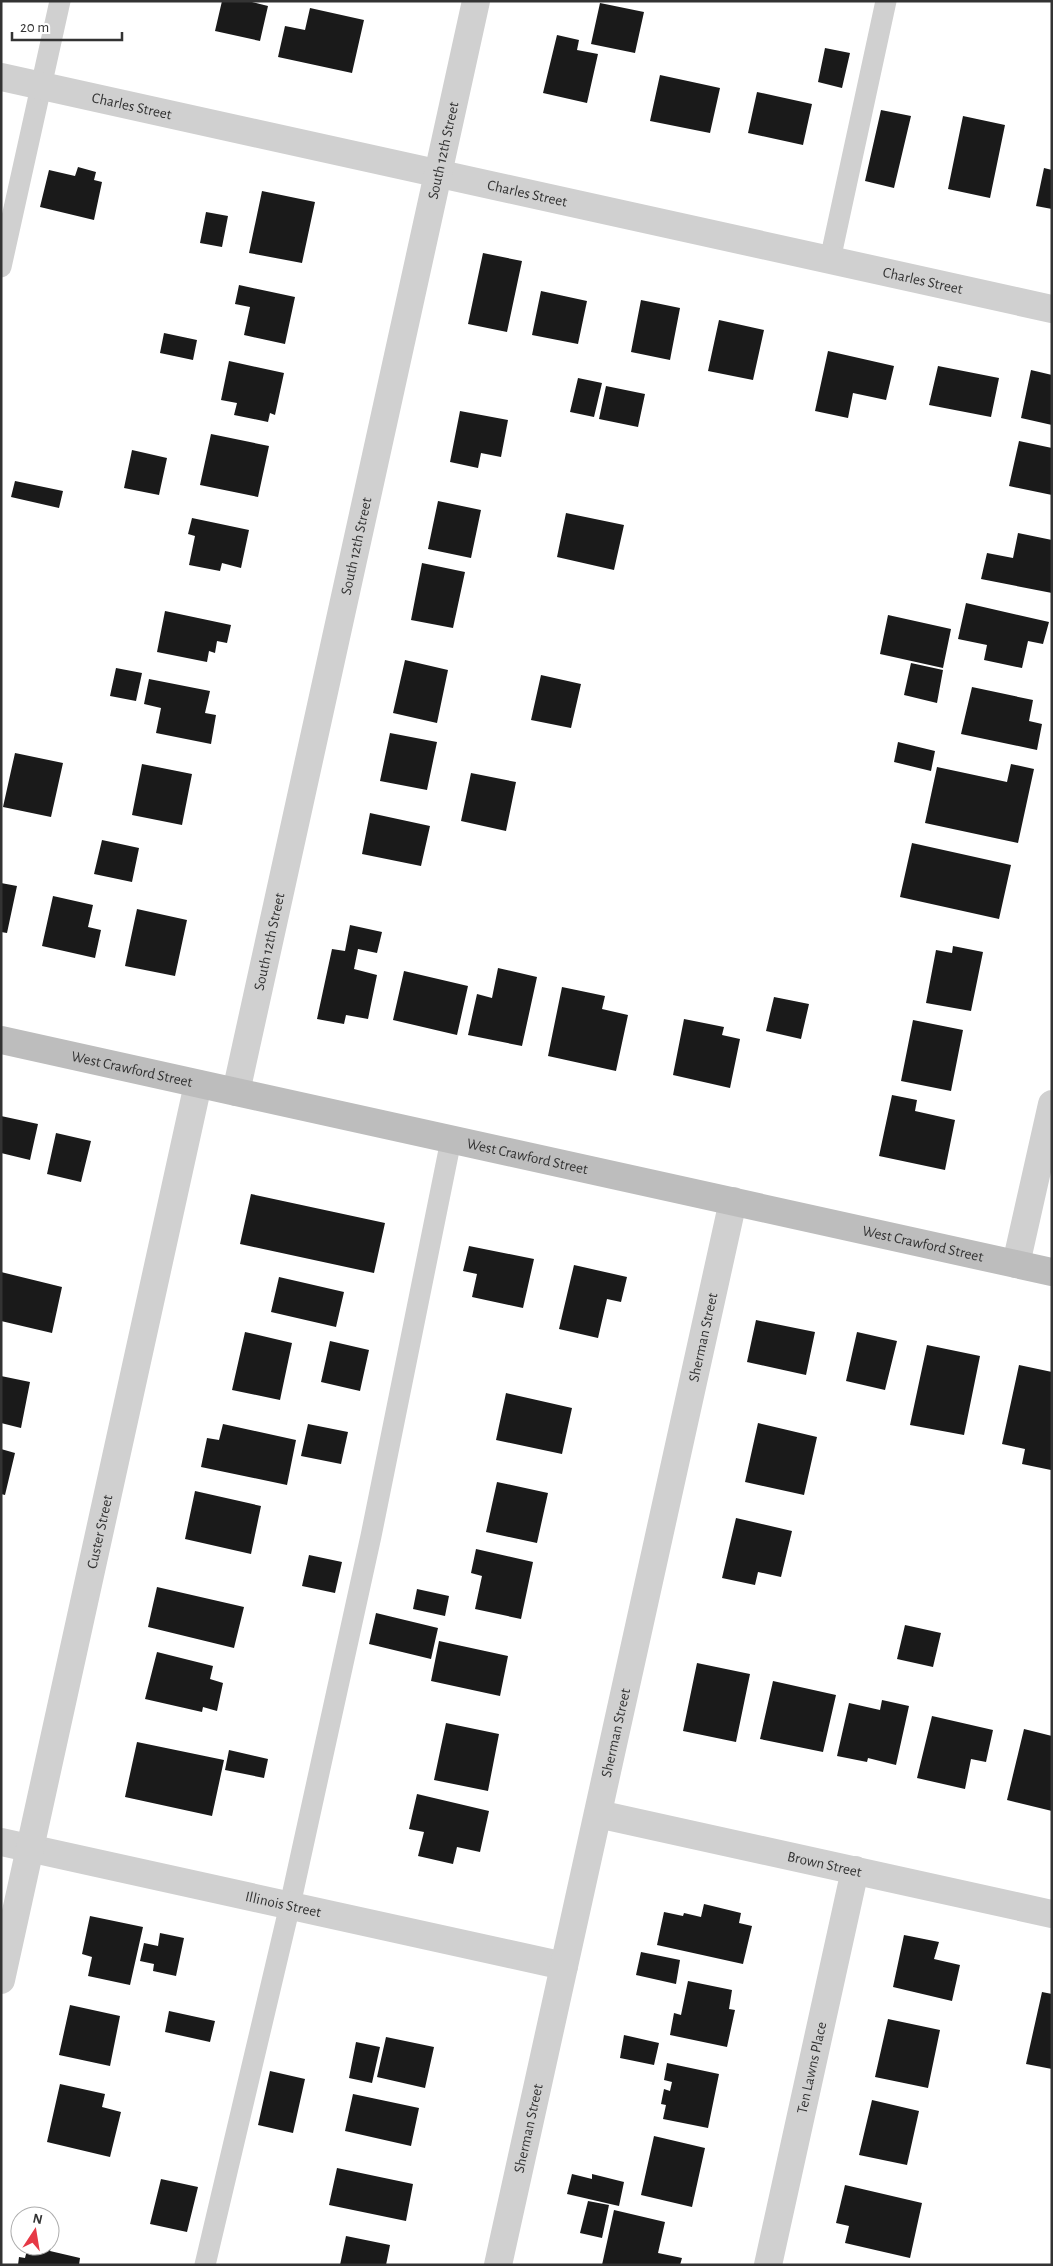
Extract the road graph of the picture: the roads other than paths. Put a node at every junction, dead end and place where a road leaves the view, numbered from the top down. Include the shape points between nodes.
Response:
1 (60, 1) edge
2 (476, 1) edge
3 (886, 1) edge
4 (1, 78) edge
5 (41, 86) junction
6 (438, 174) junction
7 (830, 260) junction
8 (1, 267) edge
9 (1052, 309) edge
10 (1, 1040) edge
11 (198, 1084) junction
12 (236, 1092) junction
13 (1052, 1104) edge
14 (451, 1140) junction
15 (733, 1202) junction
16 (1016, 1264) junction
17 (1052, 1272) edge
18 (598, 1814) junction
19 (1, 1842) edge
20 (30, 1848) junction
21 (855, 1870) junction
22 (290, 1905) junction
23 (1052, 1914) edge
24 (564, 1966) junction
25 (1, 1980) edge
26 (205, 2265) edge
27 (498, 2265) edge
28 (768, 2265) edge

1 - 5 lane
2 - 6 street, South 12th Street
3 - 7 lane
4 - 5 street, Charles Street
5 - 6 street, Charles Street
5 - 8 lane
6 - 7 street, Charles Street
6 - 12 street, South 12th Street
7 - 9 street, Charles Street
10 - 11 main road, West Crawford Street
11 - 12 main road, West Crawford Street
11 - 20 street, Custer Street
12 - 14 main road, West Crawford Street
13 - 16 street
14 - 15 main road, West Crawford Street
14 - 22 lane via 371,1536
15 - 16 main road, West Crawford Street
15 - 18 street, Sherman Street
16 - 17 main road, West Crawford Street
18 - 21 street, Brown Street
18 - 24 street, Sherman Street
19 - 20 street, Illinois Street
20 - 22 street, Illinois Street
20 - 25 street, Custer Street
21 - 23 street, Brown Street
21 - 28 street, Ten Lawns Place
22 - 24 street, Illinois Street
22 - 26 lane
24 - 27 street, Sherman Street

